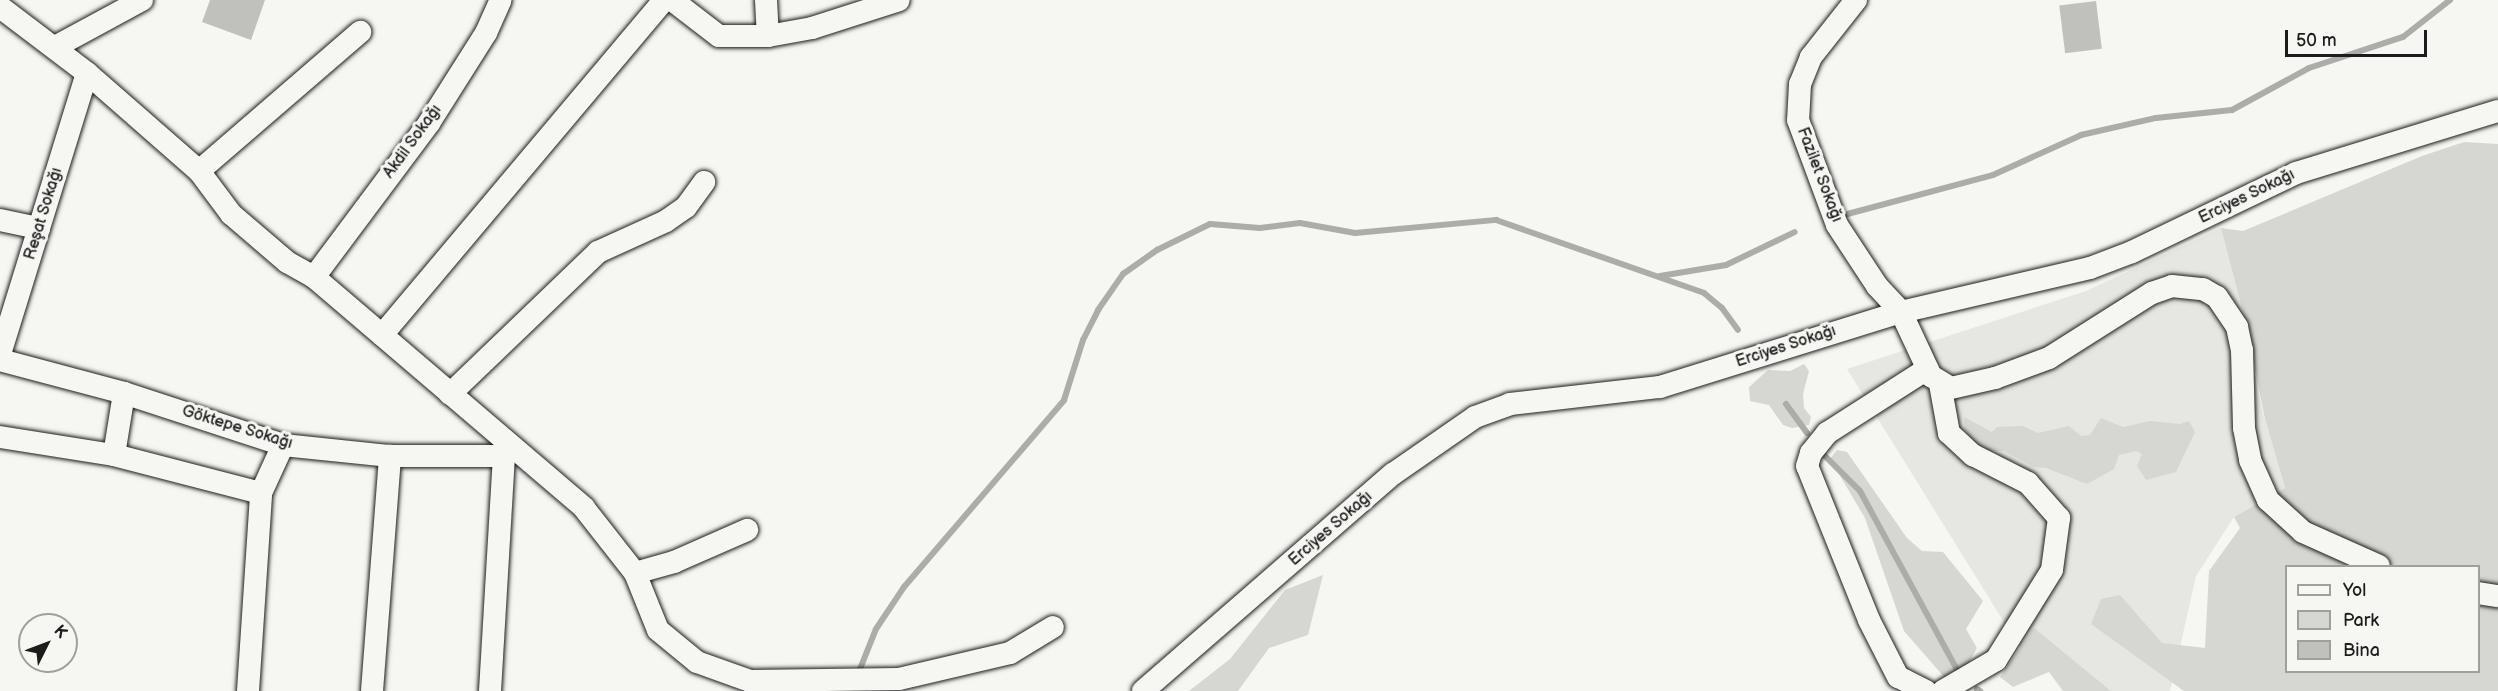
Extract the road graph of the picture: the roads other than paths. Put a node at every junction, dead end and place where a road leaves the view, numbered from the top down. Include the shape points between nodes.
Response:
1 (142, 0) edge
2 (501, 0) edge
3 (664, 0) edge
4 (672, 0) edge
5 (766, 0) edge
6 (899, 0) edge
7 (1856, 0) edge
8 (0, 7) edge
9 (360, 32) dead end
10 (768, 36) junction
11 (55, 47) junction
12 (87, 73) junction
13 (2498, 111) edge
14 (199, 171) junction
15 (704, 182) dead end
16 (0, 220) edge
17 (39, 228) junction
18 (314, 277) junction
19 (1901, 312) junction
20 (6, 314) edge
21 (382, 335) junction
22 (0, 354) edge
23 (0, 360) edge
24 (1934, 376) junction
25 (124, 393) junction
26 (450, 394) junction
27 (0, 437) edge
28 (283, 445) junction
29 (508, 452) junction
30 (114, 455) junction
31 (390, 456) junction
32 (261, 493) junction
33 (747, 530) dead end
34 (2375, 565) edge
35 (635, 573) junction
36 (2480, 593) edge
37 (2498, 596) edge
38 (1053, 627) dead end
39 (248, 691) edge
40 (372, 691) edge
41 (490, 691) edge
42 (1143, 691) edge
43 (1926, 691) edge
44 (1943, 691) edge

1 - 11 street
2 - 18 street, Akdil Sokağı via 486,33 429,123
3 - 21 street
4 - 10 street via 719,36
5 - 10 street
6 - 10 street via 812,28
7 - 19 street, Fazilet Sokağı via 1811,57 1800,84 1798,120 1837,225 1877,285
8 - 11 street
9 - 14 street
11 - 12 street
12 - 14 street
12 - 17 street, Reşat Sokağı
13 - 19 street, Erciyes Sokağı via 2296,173 2090,268
14 - 18 street via 231,214 287,262
15 - 26 street via 686,207 666,221 598,252
16 - 17 street
17 - 20 street, Reşat Sokağı
18 - 21 street
19 - 24 street, Fazilet Sokağı
19 - 42 street, Erciyes Sokağı via 1660,387 1521,402 1475,417 1393,474
20 - 22 street, Reşat Sokağı
21 - 26 street
23 - 25 street, Göktepe Sokağı
24 - 34 street via 1963,388 2049,358 2152,293 2172,286 2203,289 2217,297 2237,327 2242,350 2244,428 2250,460 2268,500 2303,532
24 - 43 street via 1827,433 1811,453 1807,466 1869,620 1898,677
24 - 44 street, Fazilet Sokağı via 1949,433 1973,455 2028,483 2059,518 2052,570 1996,660
25 - 28 street, Göktepe Sokağı
25 - 30 street
26 - 29 street
27 - 30 street
28 - 31 street, Göktepe Sokağı
28 - 32 street
29 - 31 street, Göktepe Sokağı
29 - 35 street via 584,508
29 - 41 street
30 - 32 street
31 - 40 street
32 - 39 street
33 - 35 street via 674,562
35 - 38 street via 658,630 697,662 750,681 899,679 1010,653
36 - 37 street

